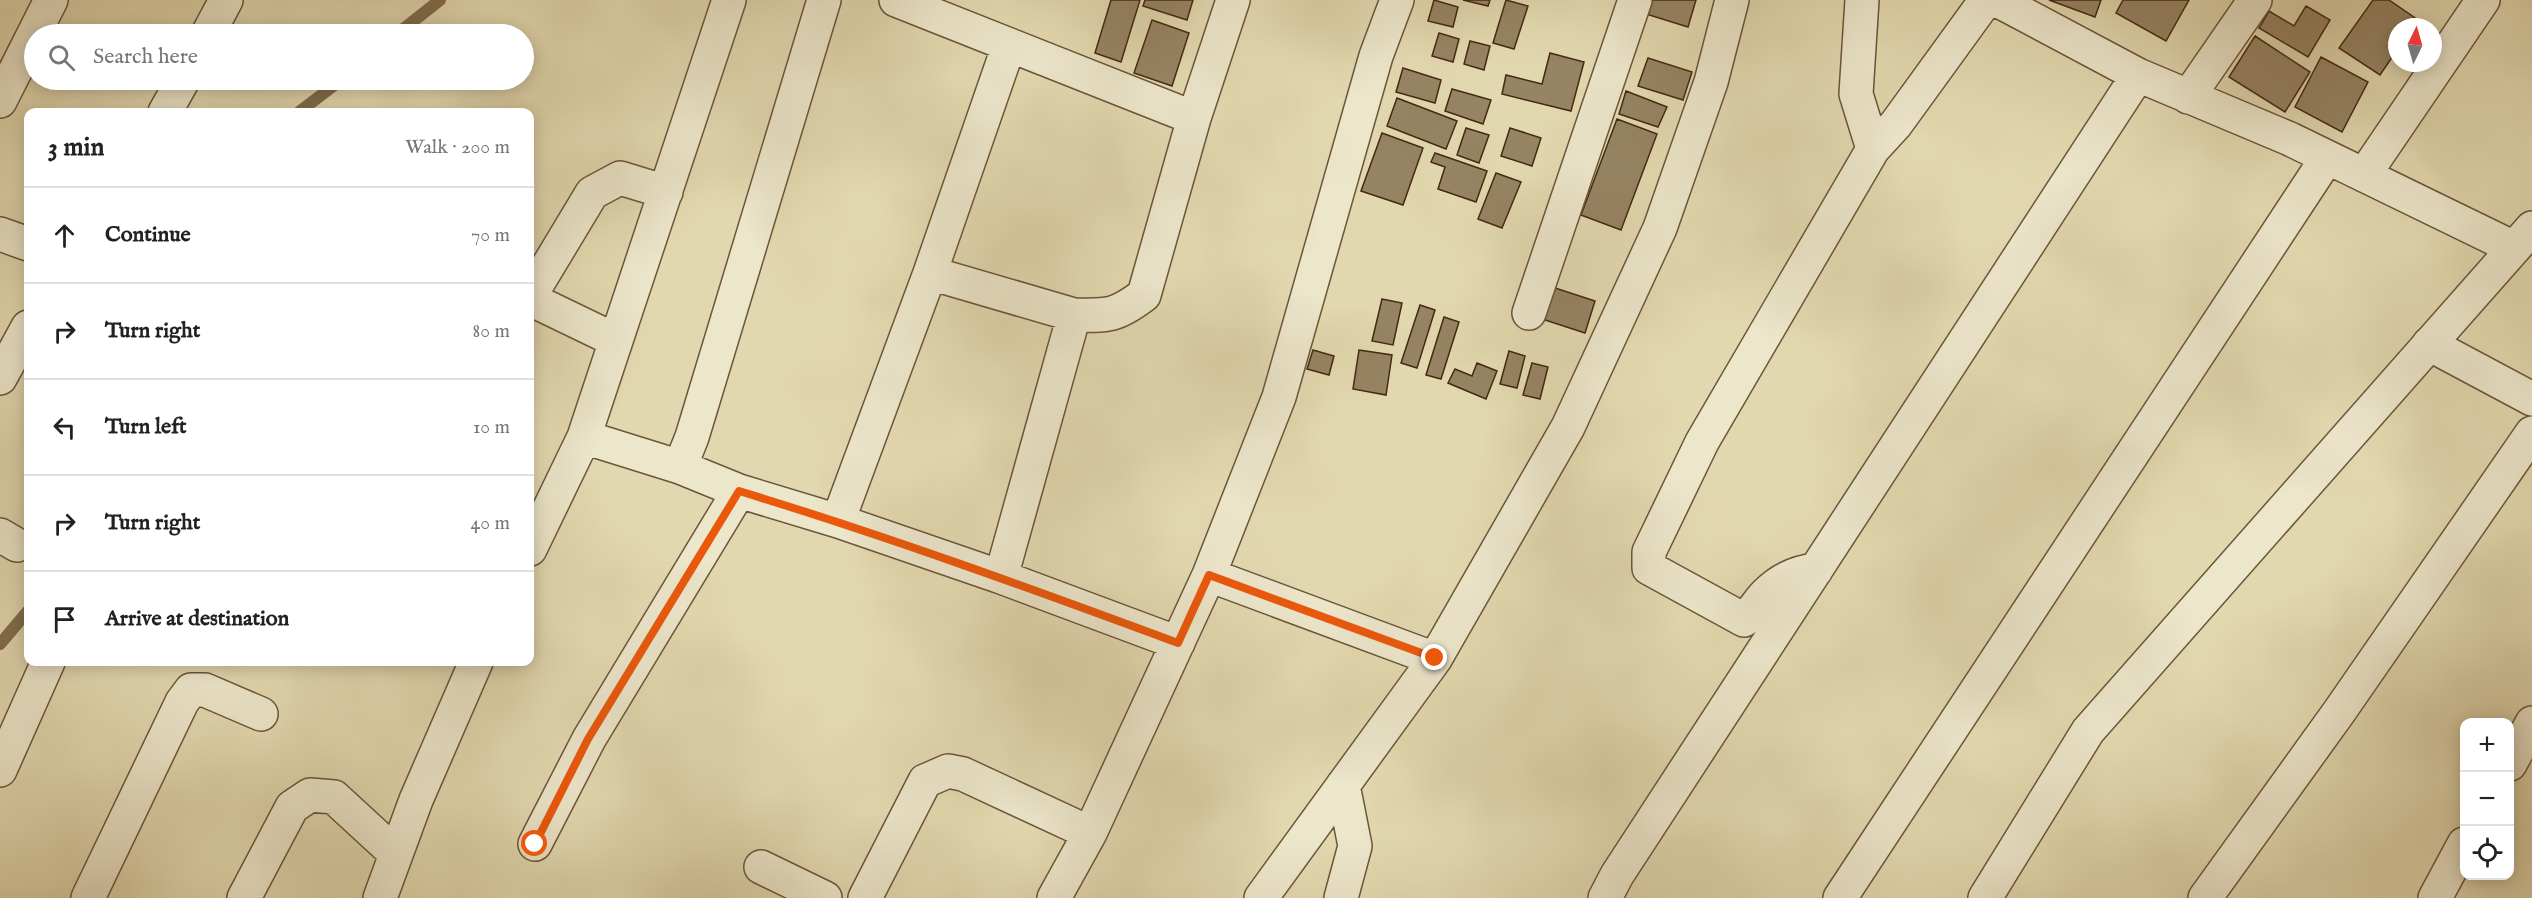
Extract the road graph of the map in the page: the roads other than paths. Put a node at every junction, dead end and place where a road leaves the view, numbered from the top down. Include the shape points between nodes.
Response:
1 (51, 0) edge
2 (226, 0) edge
3 (729, 0) edge
4 (824, 0) edge
5 (1233, 0) edge
6 (1397, 0) edge
7 (1635, 0) edge
8 (1732, 0) edge
9 (1862, 0) edge
10 (1986, 0) edge
11 (1997, 0) edge
12 (2255, 0) edge
13 (2483, 0) edge
14 (912, 3) edge
15 (39, 24) edge
16 (213, 24) edge
17 (1010, 45) junction
18 (24, 53) edge
19 (2138, 75) junction
20 (177, 90) edge
21 (2188, 97) junction
22 (0, 101) edge
23 (167, 108) edge
24 (1194, 118) junction
25 (1873, 149) junction
26 (2327, 158) junction
27 (2364, 175) junction
28 (666, 192) junction
29 (0, 234) edge
30 (2523, 238) edge
31 (24, 243) edge
32 (930, 273) junction
33 (534, 290) edge
34 (534, 299) edge
35 (1529, 313) dead end
36 (1074, 315) junction
37 (24, 334) edge
38 (615, 340) junction
39 (2429, 344) junction
40 (0, 378) edge
41 (2532, 399) edge
42 (2532, 433) edge
43 (584, 437) junction
44 (680, 467) junction
45 (739, 491) junction
46 (838, 521) junction
47 (534, 541) edge
48 (1816, 570) junction
49 (1209, 575) junction
50 (1001, 577) junction
51 (1178, 643) junction
52 (1435, 658) junction
53 (46, 666) edge
54 (474, 666) edge
55 (261, 714) dead end
56 (2532, 723) edge
57 (2514, 757) edge
58 (0, 770) edge
59 (1343, 785) junction
60 (1090, 833) junction
61 (535, 844) dead end
62 (2460, 851) edge
63 (396, 854) junction
64 (761, 867) dead end
65 (88, 898) edge
66 (244, 898) edge
67 (380, 898) edge
68 (825, 898) edge
69 (865, 898) edge
70 (1054, 898) edge
71 (1261, 898) edge
72 (1341, 898) edge
73 (1605, 898) edge
74 (1840, 898) edge
75 (1985, 898) edge
76 (2205, 898) edge
77 (2434, 898) edge

1 - 15 street
2 - 16 street
3 - 28 street
4 - 44 street
5 - 24 street
6 - 49 street via 1376,56 1279,397
7 - 35 street
8 - 52 street via 1711,82 1660,228 1568,427
9 - 25 street via 1856,94
10 - 25 street via 1896,124
11 - 19 street
12 - 21 street
13 - 27 street
14 - 17 street
17 - 24 street
17 - 32 street
18 - 22 street
19 - 21 street
19 - 48 street
20 - 23 street
21 - 26 street
24 - 36 street via 1144,295 1122,312
25 - 48 street via 1702,442 1649,552 1649,568 1744,620 1766,594 1784,581 1798,572
26 - 27 street
26 - 74 street
27 - 30 street
28 - 33 street via 620,178 592,193
28 - 38 street
29 - 31 street
30 - 39 street
32 - 36 street
32 - 46 street
34 - 38 street
36 - 50 street
37 - 40 street
38 - 43 street
39 - 41 street
39 - 75 street via 2088,731
42 - 76 street via 2340,712
43 - 44 street
43 - 47 street
44 - 45 street
45 - 46 street
45 - 61 street via 588,739
46 - 50 street
48 - 73 street
49 - 51 street
49 - 52 street
50 - 51 street
51 - 60 street
52 - 59 street
53 - 58 street
54 - 63 street
55 - 65 street via 205,690 191,690
56 - 57 street
59 - 71 street
59 - 72 street via 1354,846
60 - 69 street via 963,774 948,771 925,782
60 - 70 street
62 - 77 street
63 - 66 street via 334,797 310,795 292,807
63 - 67 street
64 - 68 street

